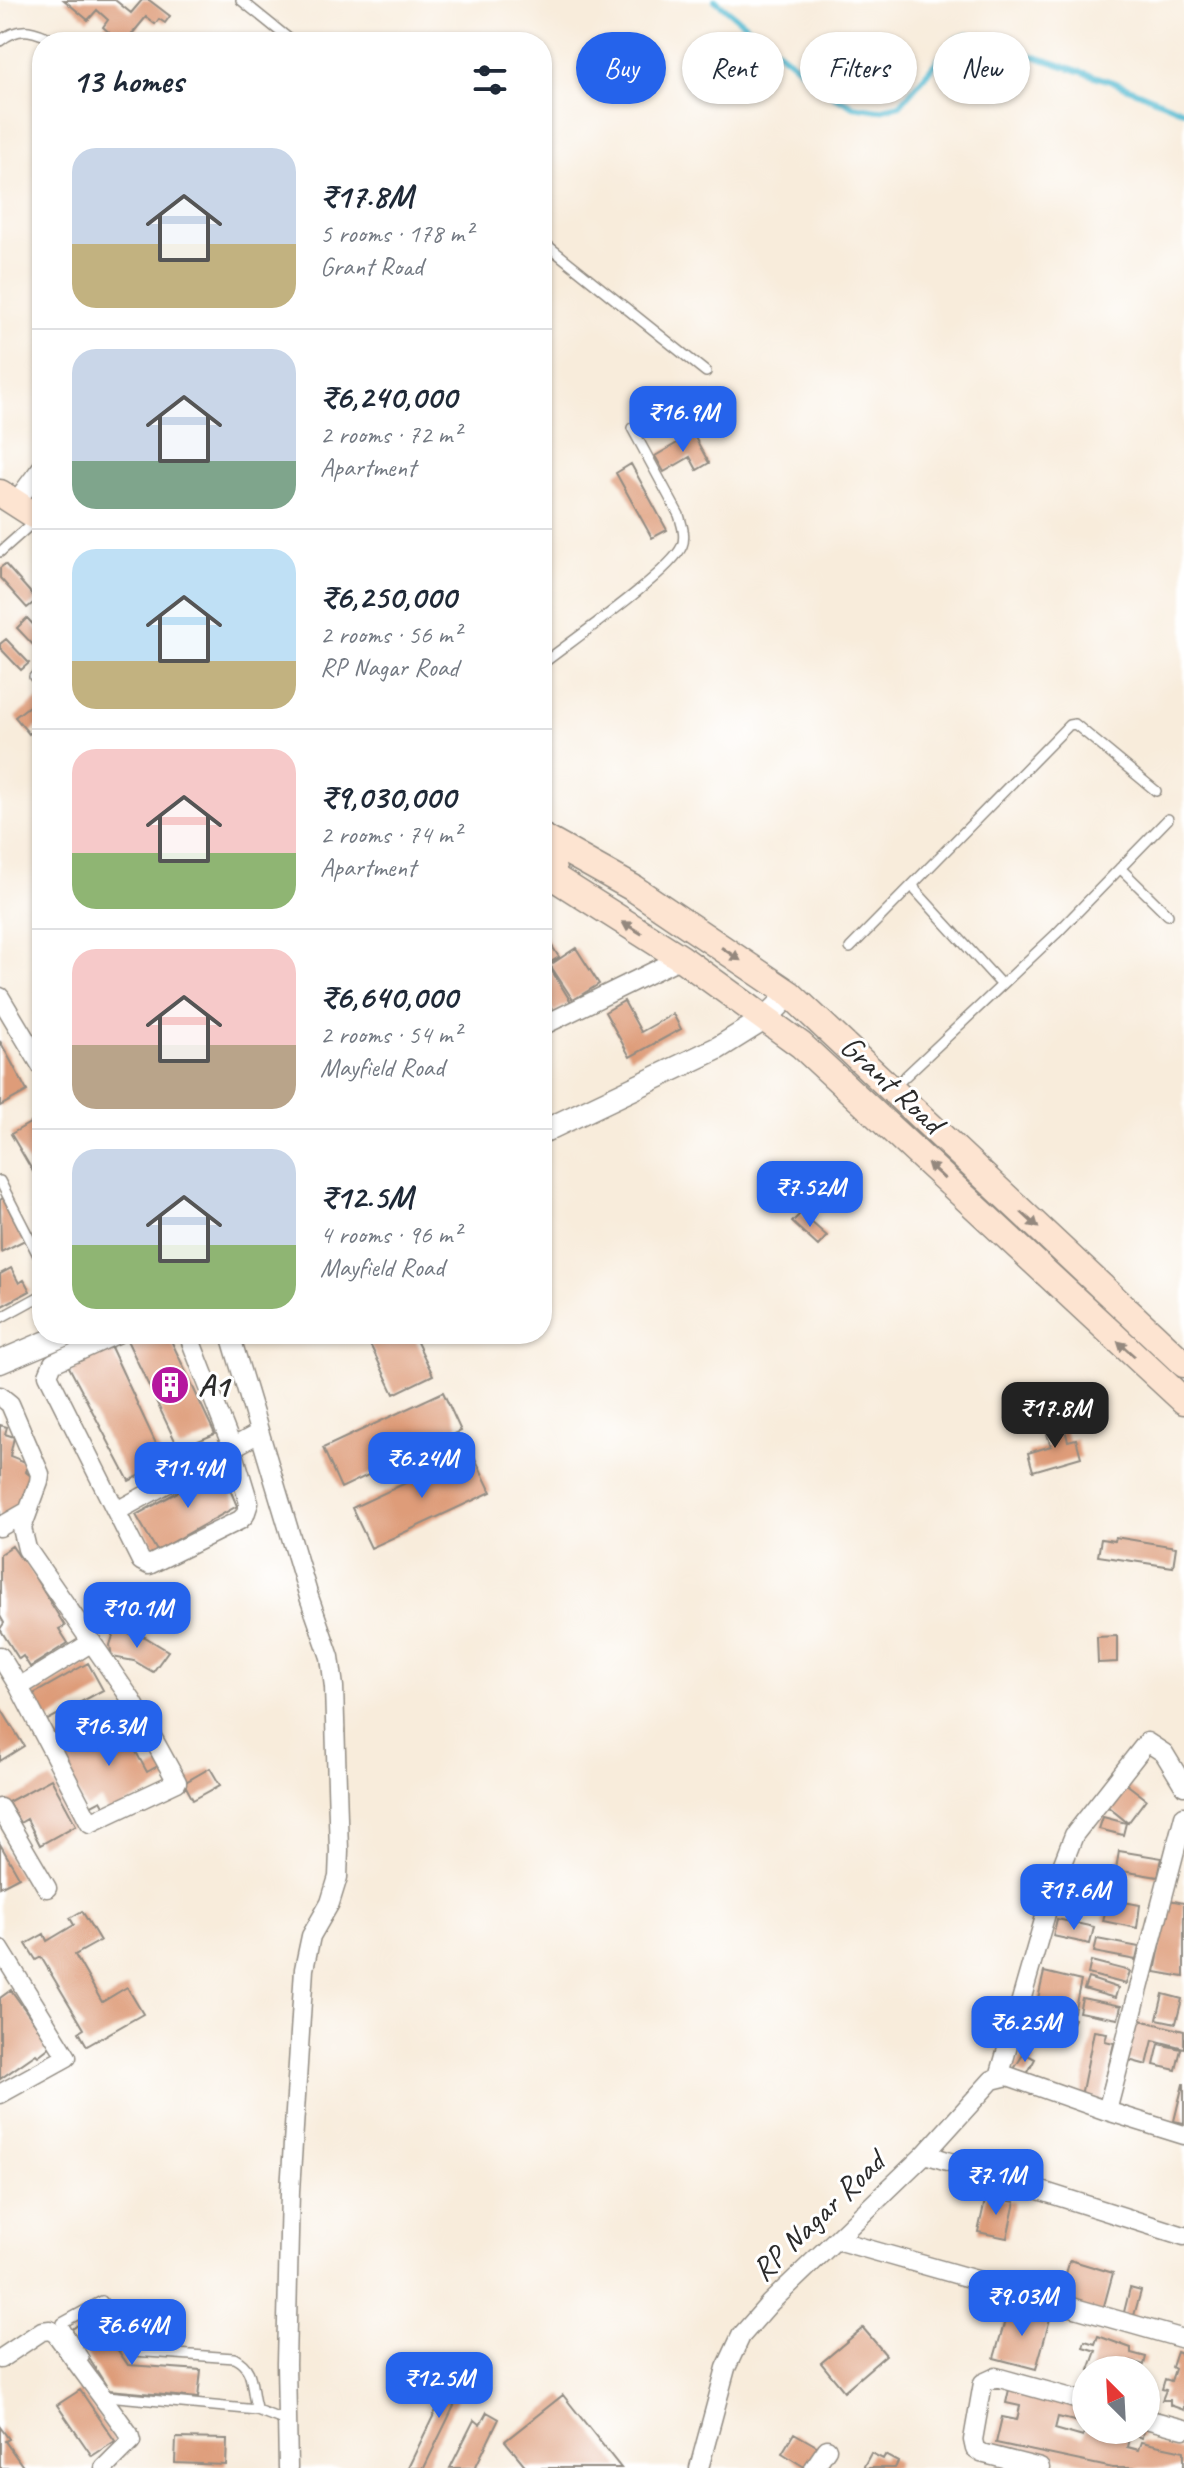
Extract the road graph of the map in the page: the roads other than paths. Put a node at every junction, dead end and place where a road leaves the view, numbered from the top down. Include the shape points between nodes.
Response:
1 (241, 0) edge
2 (37, 32) edge
3 (281, 32) edge
4 (0, 41) edge
5 (552, 249) edge
6 (706, 372) dead end
7 (632, 428) dead end
8 (32, 478) edge
9 (8, 498) edge
10 (32, 514) edge
11 (32, 526) edge
12 (0, 552) edge
13 (552, 656) edge
14 (1156, 791) dead end
15 (1168, 819) dead end
16 (552, 843) edge
17 (575, 856) junction
18 (1120, 868) junction
19 (552, 879) edge
20 (552, 884) edge
21 (913, 884) junction
22 (1168, 915) dead end
23 (850, 948) dead end
24 (681, 958) junction
25 (1001, 984) junction
26 (790, 994) junction
27 (0, 997) edge
28 (766, 1018) junction
29 (552, 1021) edge
30 (32, 1050) edge
31 (891, 1089) junction
32 (552, 1127) edge
33 (0, 1181) edge
34 (32, 1243) edge
35 (32, 1300) edge
36 (0, 1318) edge
37 (42, 1344) edge
38 (95, 1344) edge
39 (192, 1344) edge
40 (233, 1344) edge
41 (0, 1362) edge
42 (1184, 1364) edge
43 (0, 1379) edge
44 (1, 1398) edge
45 (1184, 1401) edge
46 (259, 1433) junction
47 (232, 1447) junction
48 (28, 1511) junction
49 (117, 1511) junction
50 (0, 1527) edge
51 (92, 1642) junction
52 (0, 1656) edge
53 (19, 1687) junction
54 (1184, 1786) edge
55 (0, 1808) edge
56 (1184, 1816) edge
57 (47, 1888) dead end
58 (0, 1949) edge
59 (7, 1976) edge
60 (999, 2077) junction
61 (0, 2094) edge
62 (1107, 2111) junction
63 (1184, 2135) edge
64 (925, 2154) junction
65 (1184, 2236) edge
66 (836, 2240) junction
67 (1184, 2339) edge
68 (0, 2359) edge
69 (1072, 2398) edge
70 (257, 2410) junction
71 (288, 2422) junction
72 (1160, 2423) edge
73 (1184, 2429) edge
74 (827, 2449) dead end
75 (104, 2468) edge
76 (288, 2468) edge
77 (699, 2468) edge
78 (814, 2468) edge
79 (1040, 2468) edge

1 - 3 lane
2 - 4 lane via 9,34
5 - 6 lane
7 - 13 lane via 679,515 683,543 668,565
8 - 9 street
9 - 10 main road
11 - 12 lane
14 - 21 lane via 1075,724 1069,725
15 - 18 lane
16 - 17 main road, Grant Road
17 - 19 street
17 -> 26 main road, Grant Road via 633,888
18 - 22 lane
18 - 25 lane
24 -> 20 main road, Grant Road
21 - 23 lane
21 - 25 lane
24 - 28 main road, Grant Road
24 - 29 street
25 - 31 lane
26 - 28 street
26 - 31 main road, Grant Road
27 - 30 street
28 - 32 street via 718,1048
45 -> 28 main road, Grant Road
31 -> 42 main road, Grant Road
33 - 34 lane
35 - 36 lane
37 - 41 street
38 - 49 street via 53,1363 47,1371
39 - 47 street
40 - 46 street
43 - 44 street
44 - 48 street via 10,1404 40,1474
46 - 47 street
46 - 71 street via 330,1657 339,1851 338,1877 311,1936 304,1969 290,2191
47 - 49 street
47 - 49 street via 249,1503 240,1520 149,1565 141,1561
48 - 50 street
48 - 51 street via 22,1528 27,1549
51 - 53 street
51 - 53 street via 177,1782 90,1823
52 - 53 street
54 - 60 street via 1164,1753 1147,1742 1074,1835 1053,1889
55 - 57 street
56 - 62 street
58 - 59 street
59 - 61 street via 67,2057
60 - 62 street
60 - 64 street, RP Nagar Road
62 - 63 street
64 - 65 street
64 - 66 street, RP Nagar Road
66 - 67 street
66 - 77 street, RP Nagar Road via 741,2336 726,2368
68 - 75 street via 42,2331 56,2334 129,2434 128,2447
69 - 79 street via 996,2377 983,2383 975,2449
70 - 70 lane via 249,2370 234,2358 133,2351 102,2301 62,2323 107,2396
70 - 71 lane
71 - 76 street
72 - 73 street
74 - 78 street

